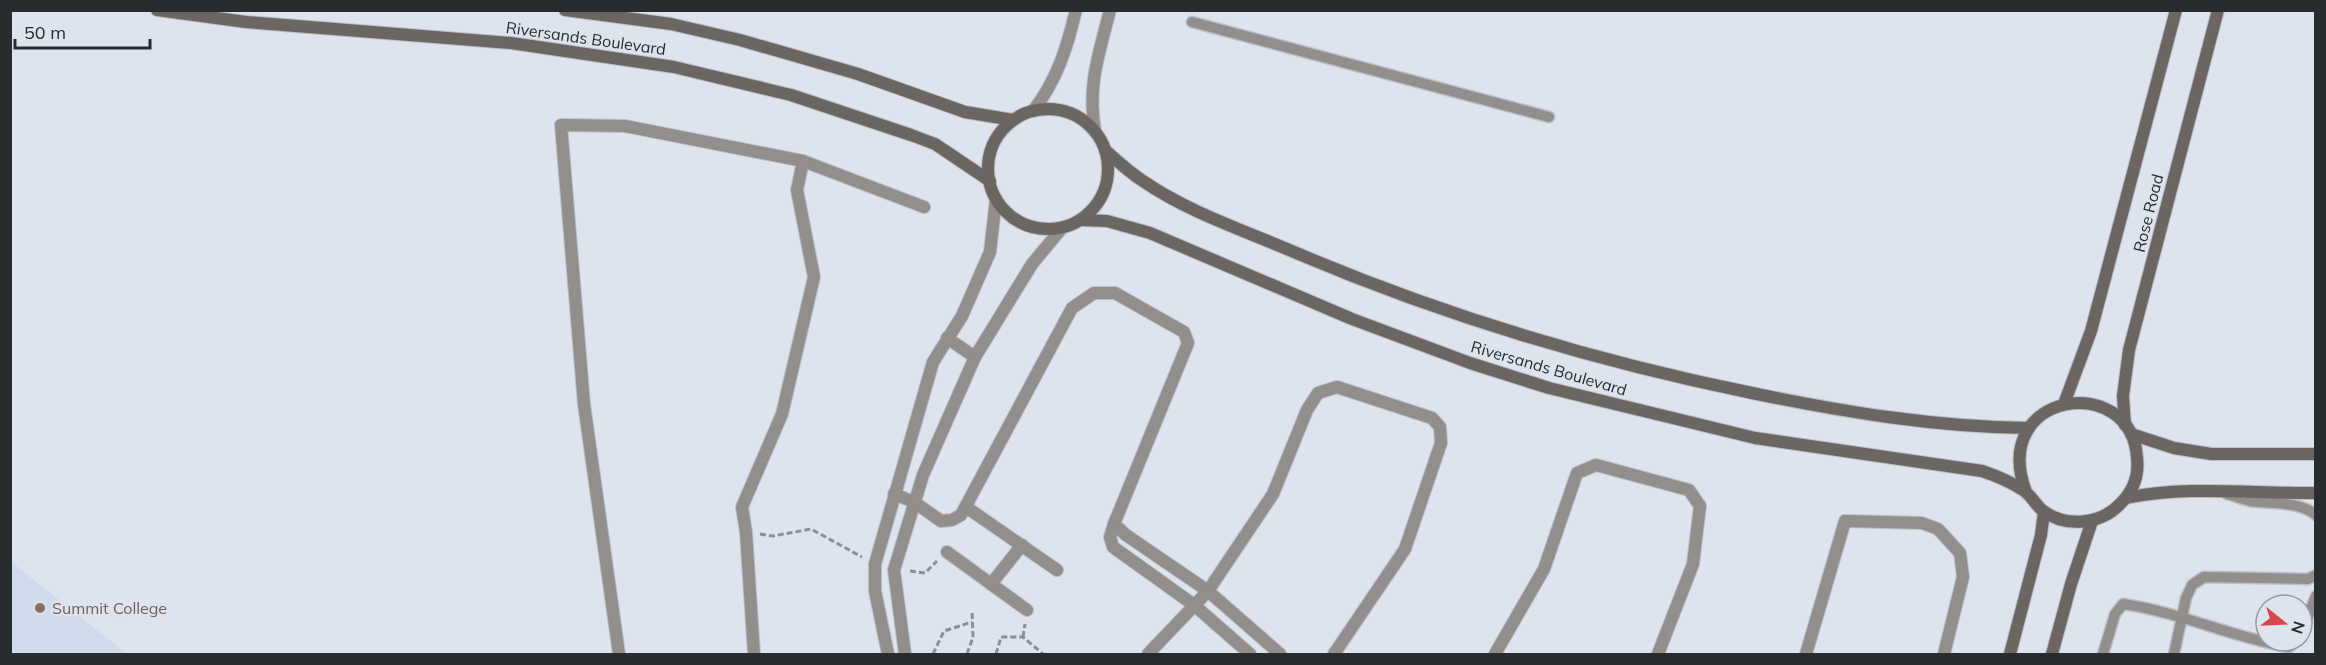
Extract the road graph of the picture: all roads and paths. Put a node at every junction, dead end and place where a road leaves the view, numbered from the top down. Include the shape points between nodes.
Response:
1 (157, 10) edge
2 (565, 10) edge
3 (1076, 10) edge
4 (1110, 10) edge
5 (2176, 10) edge
6 (2218, 10) edge
7 (1192, 22) dead end
8 (1033, 111) junction
9 (1549, 117) dead end
10 (1013, 120) junction
11 (1095, 131) junction
12 (1105, 150) junction
13 (803, 161) junction
14 (990, 181) junction
15 (996, 199) junction
16 (924, 207) dead end
17 (1080, 220) junction
18 (1062, 228) junction
19 (947, 338) junction
20 (975, 357) junction
21 (2064, 404) junction
22 (2029, 428) junction
23 (2128, 429) junction
24 (2316, 454) edge
25 (2026, 492) junction
26 (2218, 492) junction
27 (2316, 493) edge
28 (894, 494) junction
29 (2126, 498) junction
30 (915, 502) junction
31 (966, 507) junction
32 (2044, 512) junction
33 (2316, 515) edge
34 (2092, 520) junction
35 (1114, 524) junction
36 (746, 532) junction
37 (1022, 545) junction
38 (947, 552) joint
39 (875, 564) junction
40 (894, 570) junction
41 (1057, 570) dead end
42 (2316, 575) edge
43 (991, 584) junction
44 (1208, 591) junction
45 (1194, 604) junction
46 (972, 610) dead end
47 (1027, 610) dead end
48 (2182, 619) junction
49 (972, 622) junction
50 (2254, 640) edge
51 (619, 654) edge
52 (754, 654) edge
53 (888, 654) edge
54 (905, 654) edge
55 (933, 654) edge
56 (967, 654) edge
57 (996, 654) edge
58 (1043, 654) edge
59 (1148, 654) edge
60 (1250, 654) edge
61 (1280, 654) edge
62 (1334, 654) edge
63 (1495, 654) edge
64 (1658, 654) edge
65 (1806, 654) edge
66 (1944, 654) edge
67 (2010, 654) edge
68 (2052, 654) edge
69 (2103, 654) edge
70 (2174, 654) edge

1 - 14 street, Riversands Boulevard via 246,22 511,43 674,67 791,95 911,135 934,144
2 - 10 street, Riversands Boulevard via 671,24 740,40 858,74 965,112
3 - 8 street via 1063,59
4 - 11 street via 1092,92
5 - 21 street, Rose Road via 2091,331
6 - 23 street, Rose Road via 2129,350 2123,396
7 - 9 lane
8 - 10 street
8 - 11 street via 1067,112 1083,119
10 - 14 street via 992,147
11 - 12 street
12 - 17 street via 1105,189 1095,207
12 - 22 street, Riversands Boulevard via 1145,183 1201,212 1401,295 1567,350 1664,375 1842,412 1960,426
13 - 16 street
13 - 36 street via 797,190 814,277 782,414 742,507
13 - 51 street via 625,126 561,125 584,404
14 - 15 street
15 - 18 street via 1008,214 1024,224
15 - 19 street via 990,252 962,316
17 - 18 street
17 - 25 street, Riversands Boulevard via 1107,221 1138,229 1352,319 1549,388 1755,438 1982,471
18 - 20 street via 1032,264
19 - 20 street
19 - 28 street via 933,362
20 - 30 street via 922,475
21 - 22 street via 2044,413
21 - 23 street via 2097,405 2113,413
22 - 25 street via 2018,460
23 - 24 street via 2174,448 2201,453
23 - 29 street via 2137,450 2138,466
25 - 32 street
26 - 27 street
26 - 29 street via 2152,492
26 - 33 lane via 2300,507
28 - 30 street
28 - 39 street
29 - 34 street via 2111,512
30 - 31 street via 941,521 961,515
30 - 40 street
31 - 35 street via 1072,308 1094,293 1115,293 1184,332 1188,344
31 - 37 street
32 - 34 street via 2076,522
32 - 67 street
34 - 68 street
35 - 44 street
35 - 45 street via 1110,537 1113,547
36 - 39 path via 773,536 810,529
36 - 52 street
37 - 41 street
37 - 43 street
38 - 40 path via 925,573
38 - 43 street
39 - 53 street via 875,591
40 - 54 street
42 - 48 lane via 2308,579 2204,578 2192,585
43 - 47 street
44 - 45 street
44 - 61 street
44 - 62 street via 1273,494 1307,410 1318,393 1337,387 1432,418 1440,427 1441,443 1405,549
45 - 59 street
45 - 60 street
46 - 49 path
48 - 50 lane
48 - 69 lane via 2123,604 2115,614
48 - 70 lane
49 - 55 path via 944,631
49 - 56 path via 973,638
57 - 58 path via 1001,637 1023,637
63 - 64 street via 1544,569 1577,473 1596,465 1689,490 1700,506 1693,564
65 - 66 street via 1845,521 1922,523 1938,529 1960,553 1963,577

